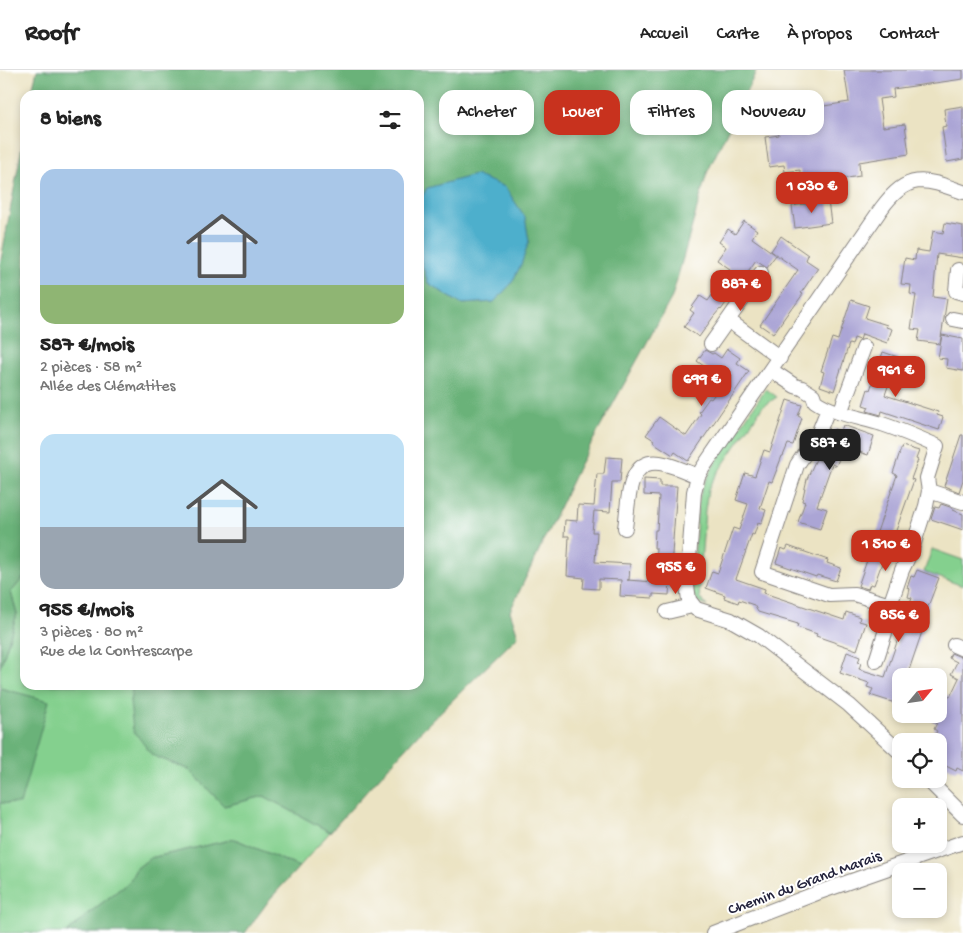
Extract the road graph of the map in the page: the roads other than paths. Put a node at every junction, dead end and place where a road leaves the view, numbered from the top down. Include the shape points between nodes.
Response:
1 (963, 192) edge
2 (958, 270) dead end
3 (761, 273) dead end
4 (963, 293) edge
5 (728, 320) junction
6 (711, 344) dead end
7 (864, 347) dead end
8 (780, 358) junction
9 (771, 370) junction
10 (834, 411) junction
11 (698, 476) junction
12 (929, 491) junction
13 (963, 502) edge
14 (625, 528) dead end
15 (890, 605) junction
16 (692, 606) junction
17 (667, 612) dead end
18 (876, 661) dead end
19 (892, 745) edge
20 (936, 788) edge
21 (963, 815) edge
22 (963, 842) edge
23 (713, 933) edge

1 - 8 street via 925,181 910,183 896,191
2 - 4 street via 956,291
3 - 5 street
5 - 6 street
5 - 8 street
7 - 10 street
8 - 9 street
9 - 10 street
9 - 11 street
10 - 12 street via 883,425 937,446 927,478
10 - 15 street via 797,465 762,572 829,595 854,594
11 - 14 street via 661,463 642,467 631,482
11 - 16 street via 687,586
12 - 13 street
12 - 15 street via 915,541
15 - 18 street via 890,617
16 - 17 street
16 - 19 street via 731,620 759,636 849,705
20 - 21 street
22 - 23 street, Chemin du Grand Marais

